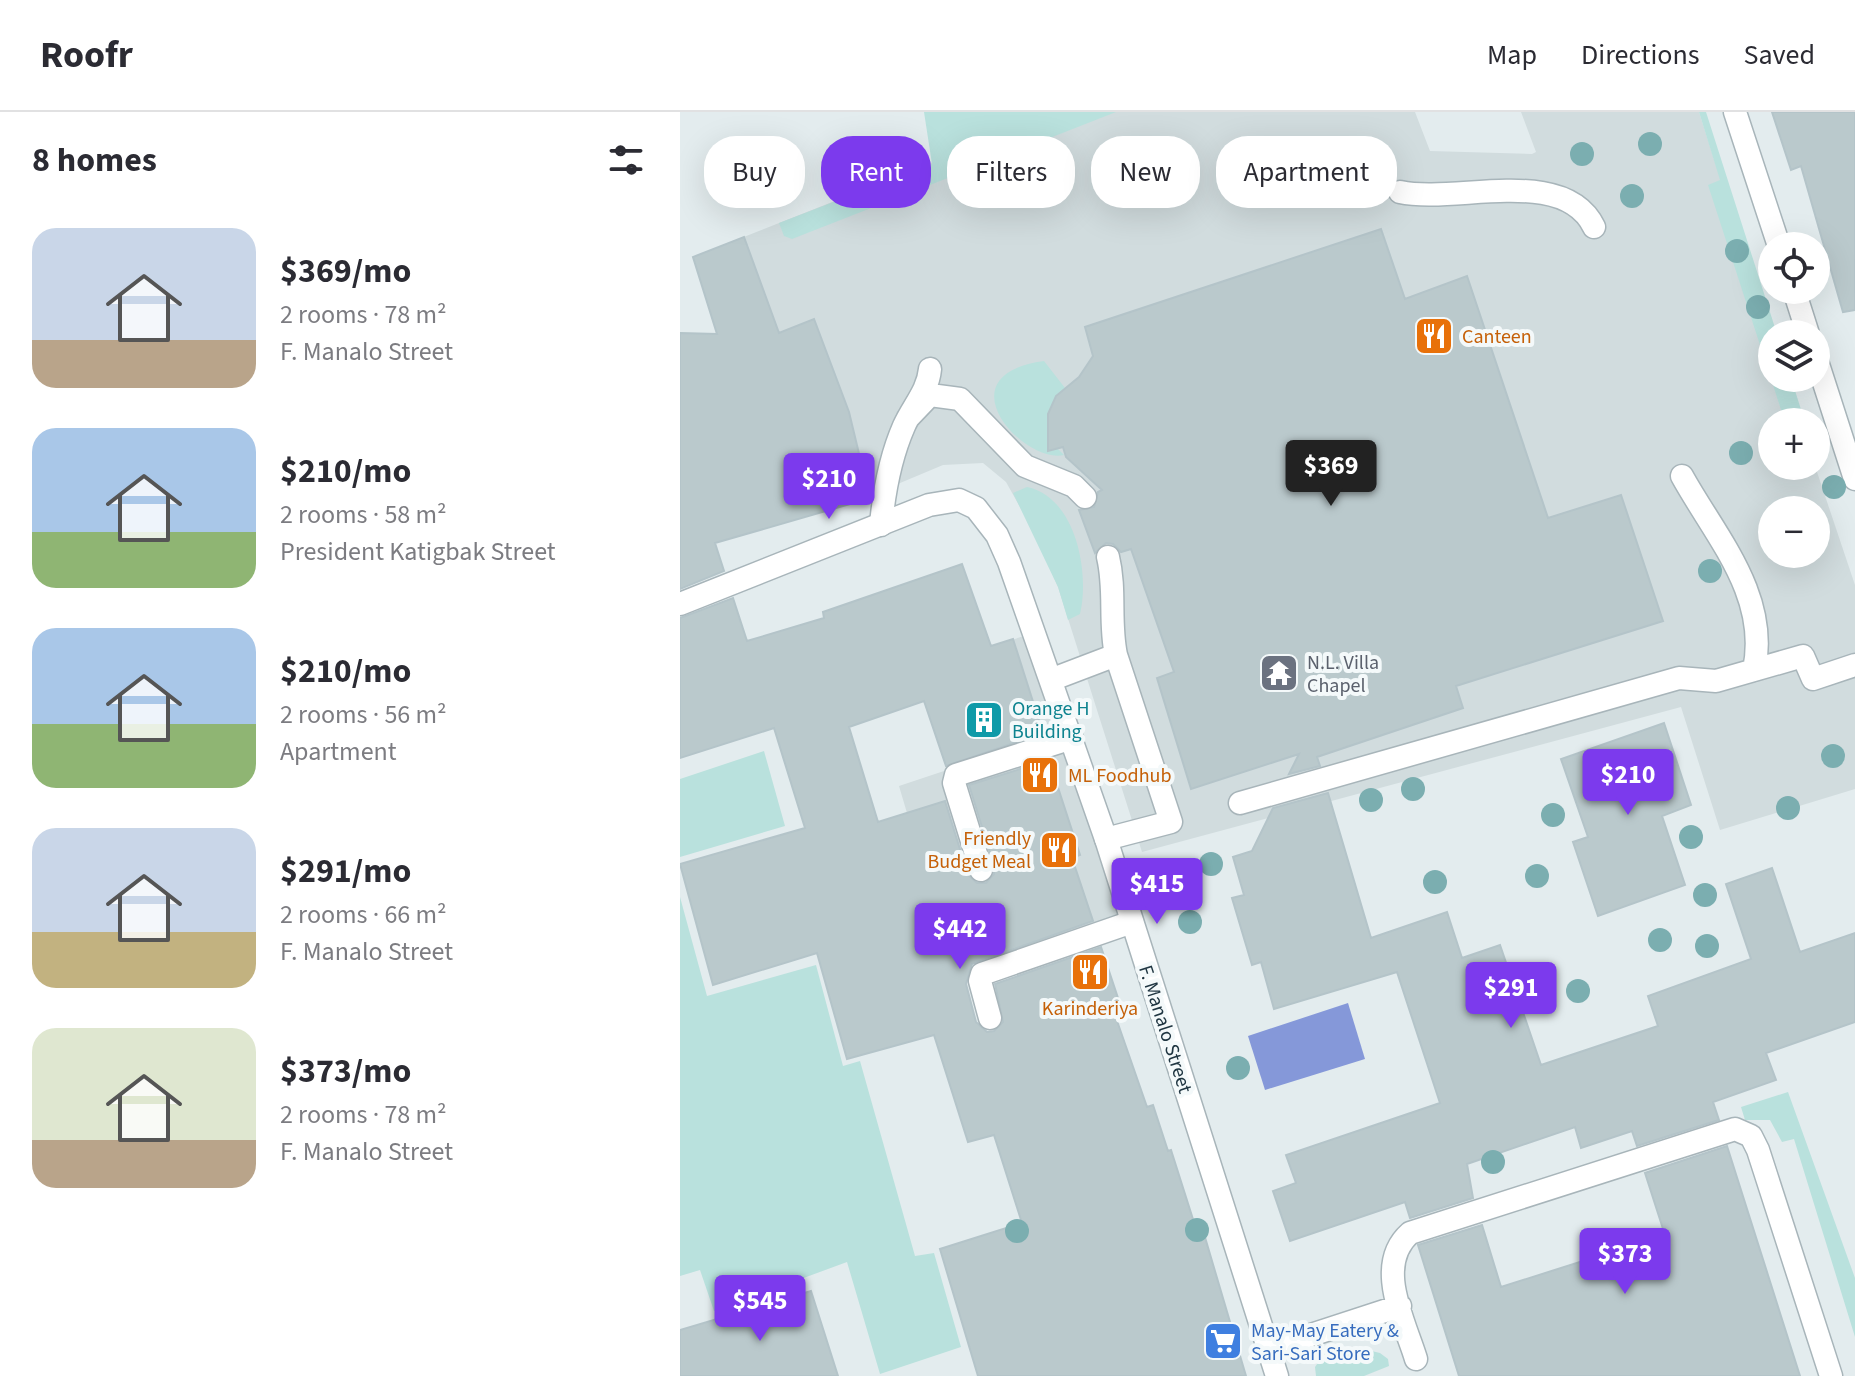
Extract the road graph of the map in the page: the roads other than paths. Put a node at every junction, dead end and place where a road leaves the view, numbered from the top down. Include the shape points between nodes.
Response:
1 (1735, 112) edge
2 (1400, 192) dead end
3 (1594, 227) dead end
4 (1774, 232) edge
5 (1830, 386) edge
6 (960, 399) junction
7 (908, 418) junction
8 (1846, 419) edge
9 (1682, 476) dead end
10 (1855, 479) edge
11 (1085, 497) dead end
12 (881, 525) junction
13 (1108, 557) dead end
14 (680, 604) edge
15 (1116, 655) junction
16 (1855, 665) edge
17 (1754, 670) junction
18 (1053, 679) junction
19 (1072, 738) junction
20 (1240, 803) dead end
21 (1106, 839) junction
22 (981, 870) dead end
23 (1132, 922) junction
24 (990, 1018) dead end
25 (1400, 1306) junction
26 (1268, 1349) junction
27 (1416, 1359) dead end
28 (1277, 1376) edge
29 (1831, 1376) edge

1 - 4 street
2 - 3 street via 1547,194 1574,202
5 - 8 street
6 - 7 street via 930,395
6 - 7 street via 944,389 930,369 929,381
6 - 11 street via 1025,466 1074,486
7 - 12 street via 884,488
8 - 10 street
9 - 17 street via 1748,592 1756,643
12 - 14 street
12 - 18 street, F. Manalo Street via 946,501 976,508 997,535
13 - 15 street
15 - 18 street
15 - 21 street via 1171,822
16 - 17 street via 1813,679 1803,656
17 - 20 street via 1716,681 1679,678
18 - 19 street, F. Manalo Street
19 - 21 street, F. Manalo Street
19 - 22 street via 956,775
21 - 23 street, F. Manalo Street
23 - 24 street via 982,974
23 - 26 street, F. Manalo Street
25 - 26 street
25 - 27 street
25 - 29 street via 1393,1256 1410,1233 1735,1129 1751,1136 1758,1150
26 - 28 street, F. Manalo Street

